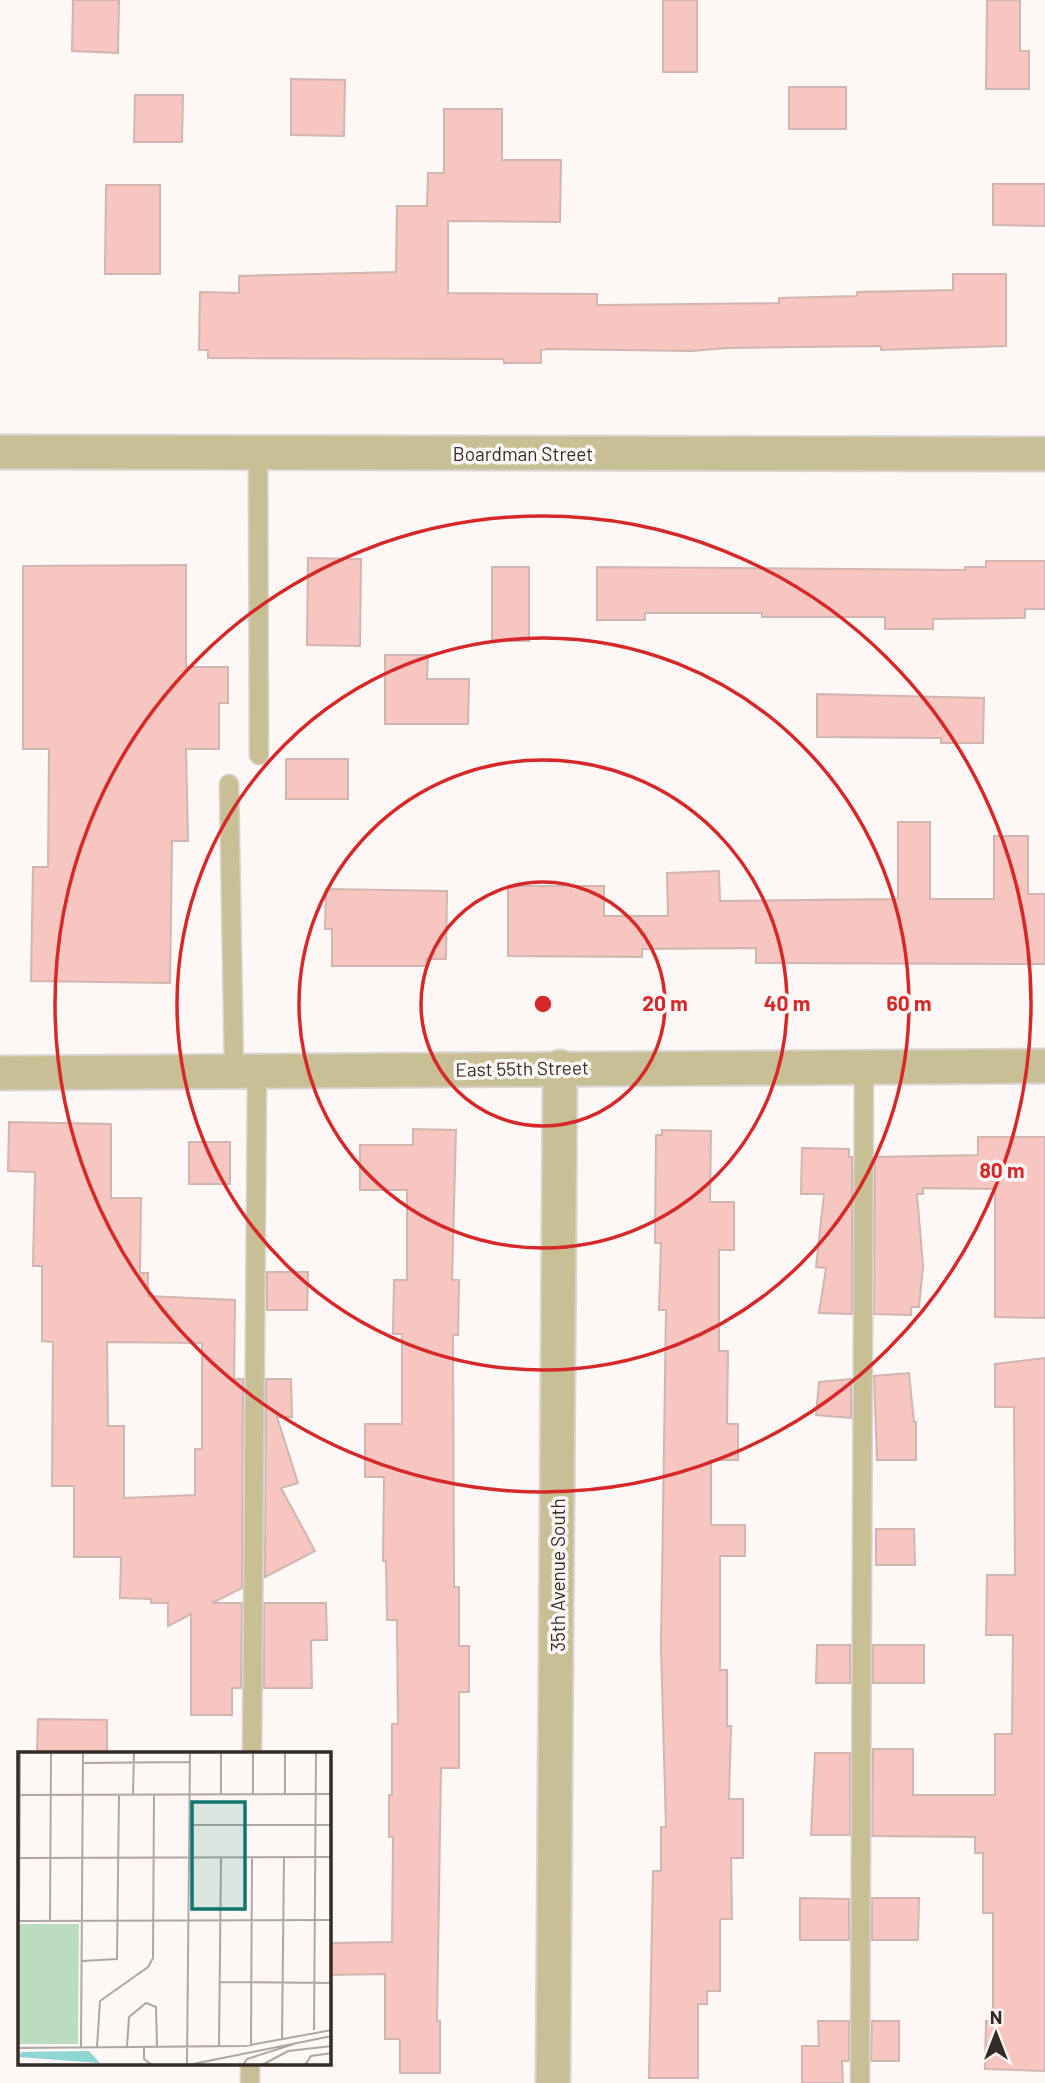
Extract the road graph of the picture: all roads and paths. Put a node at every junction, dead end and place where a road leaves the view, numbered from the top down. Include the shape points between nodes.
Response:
1 (0, 452) edge
2 (258, 452) junction
3 (1045, 454) edge
4 (259, 755) dead end
5 (229, 784) dead end
6 (1045, 1066) edge
7 (560, 1067) junction
8 (864, 1067) junction
9 (246, 1072) junction
10 (0, 1073) edge
11 (252, 1752) edge
12 (554, 2083) edge
13 (860, 2083) edge

1 - 2 street, Boardman Street
2 - 3 street, Boardman Street
2 - 4 lane
5 - 9 lane
6 - 8 street, East 55th Street
7 - 8 street, East 55th Street
7 - 9 street, East 55th Street
7 - 12 street, 35th Avenue South
8 - 13 lane
9 - 10 street, East 55th Street
9 - 11 lane

